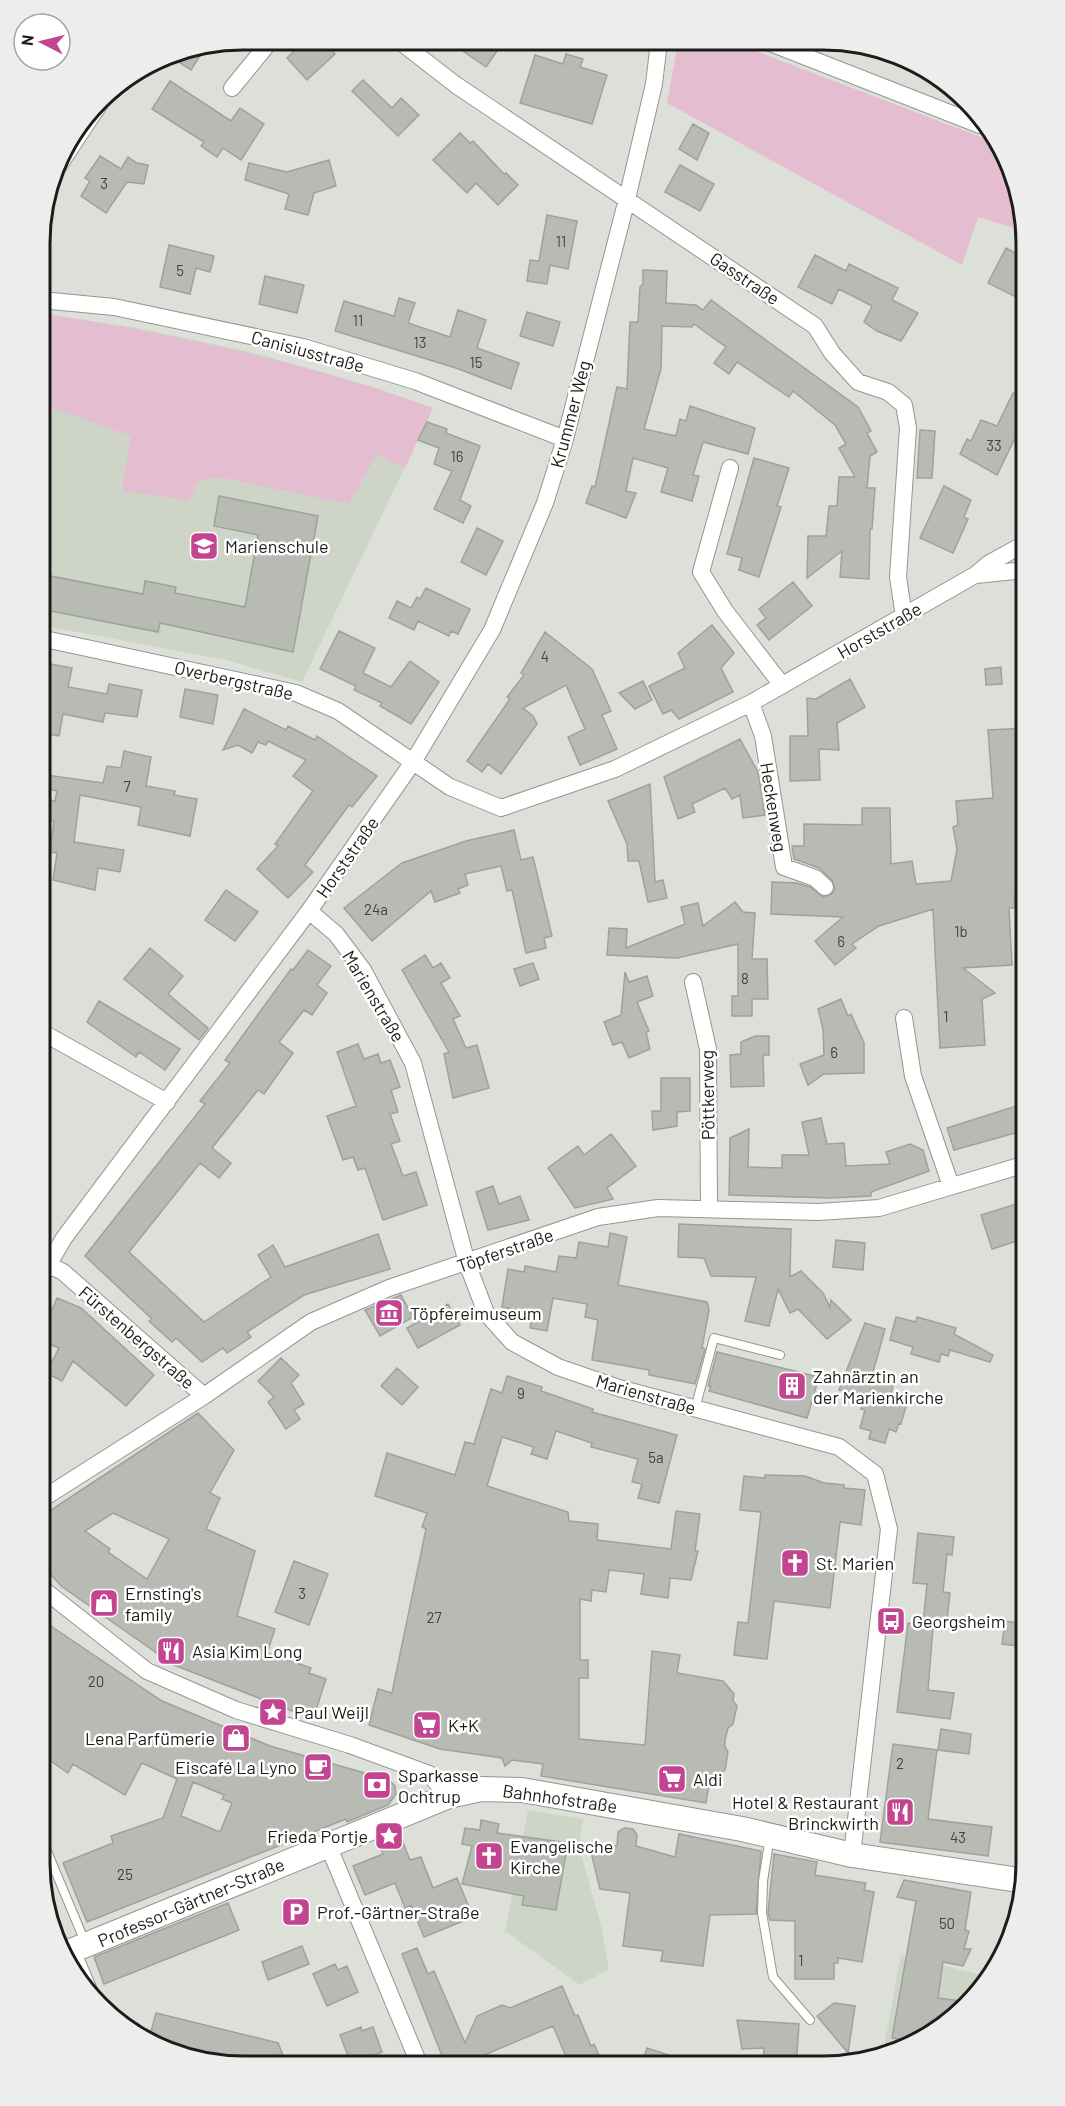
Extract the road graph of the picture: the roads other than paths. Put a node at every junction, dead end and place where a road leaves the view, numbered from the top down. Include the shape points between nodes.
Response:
1 (263, 50) edge
2 (411, 50) edge
3 (658, 50) edge
4 (788, 50) edge
5 (232, 88) dead end
6 (95, 119) edge
7 (974, 123) edge
8 (71, 154) edge
9 (627, 199) junction
10 (50, 301) edge
11 (565, 439) junction
12 (730, 468) dead end
13 (1016, 549) edge
14 (1016, 571) edge
15 (975, 575) junction
16 (903, 617) junction
17 (50, 640) edge
18 (782, 685) junction
19 (751, 704) junction
20 (412, 762) junction
21 (825, 888) dead end
22 (309, 911) junction
23 (693, 982) dead end
24 (904, 1018) dead end
25 (50, 1037) edge
26 (167, 1102) junction
27 (1015, 1167) edge
28 (951, 1186) junction
29 (709, 1208) junction
30 (50, 1253) edge
31 (468, 1263) junction
32 (50, 1266) edge
33 (780, 1355) dead end
34 (204, 1396) junction
35 (695, 1408) junction
36 (50, 1494) edge
37 (50, 1595) edge
38 (449, 1796) junction
39 (770, 1836) junction
40 (328, 1845) junction
41 (852, 1855) junction
42 (50, 1867) edge
43 (1015, 1879) edge
44 (76, 1950) edge
45 (90, 1982) edge
46 (810, 2020) dead end
47 (416, 2056) edge

1 - 5 street
2 - 9 street, Gasstraße via 456,86
3 - 9 street, Krummer Weg
4 - 7 street
6 - 8 lane
9 - 11 street, Krummer Weg
9 - 16 street, Gasstraße via 815,326 858,382 888,392 904,405 908,428 898,578
10 - 11 street, Canisiusstraße via 114,307 303,347 415,381
11 - 20 street, Krummer Weg via 545,502 492,630
12 - 18 street via 701,572 725,611
13 - 15 street, Horststraße
14 - 15 street, Horststraße
15 - 16 street, Horststraße
16 - 18 street, Horststraße
17 - 20 street, Overbergstraße via 296,693 338,711
18 - 19 street, Horststraße
19 - 20 street, Horststraße via 615,769 501,808 450,787
19 - 21 street, Heckenweg via 763,736 784,867 815,878
20 - 22 street, Horststraße
22 - 26 street, Horststraße
22 - 31 street, Marienstraße via 336,934 363,970 413,1063
23 - 29 street, Pöttkerweg via 708,1049
24 - 28 street via 912,1076
25 - 26 street
26 - 30 street, Horststraße
27 - 28 street, Töpferstraße
28 - 29 street, Töpferstraße via 879,1208 818,1212
29 - 31 street, Töpferstraße via 658,1208 598,1217
31 - 34 street, Töpferstraße via 389,1288 310,1322
31 - 35 street, Marienstraße via 486,1313 513,1342 558,1367
32 - 34 street, Fürstenbergstraße via 63,1272
33 - 35 lane via 714,1338
34 - 36 street, Töpferstraße
35 - 41 street, Marienstraße via 839,1448 875,1474 889,1529
37 - 38 street via 147,1671 236,1710 429,1774
38 - 39 street, Bahnhofstraße via 481,1789 522,1790
38 - 40 street, Professor-Gärtner-Straße
39 - 41 street, Bahnhofstraße
39 - 46 lane via 762,1913 773,1977
40 - 44 street, Professor-Gärtner-Straße
40 - 47 street
41 - 43 street, Bahnhofstraße
42 - 44 lane
44 - 45 lane

